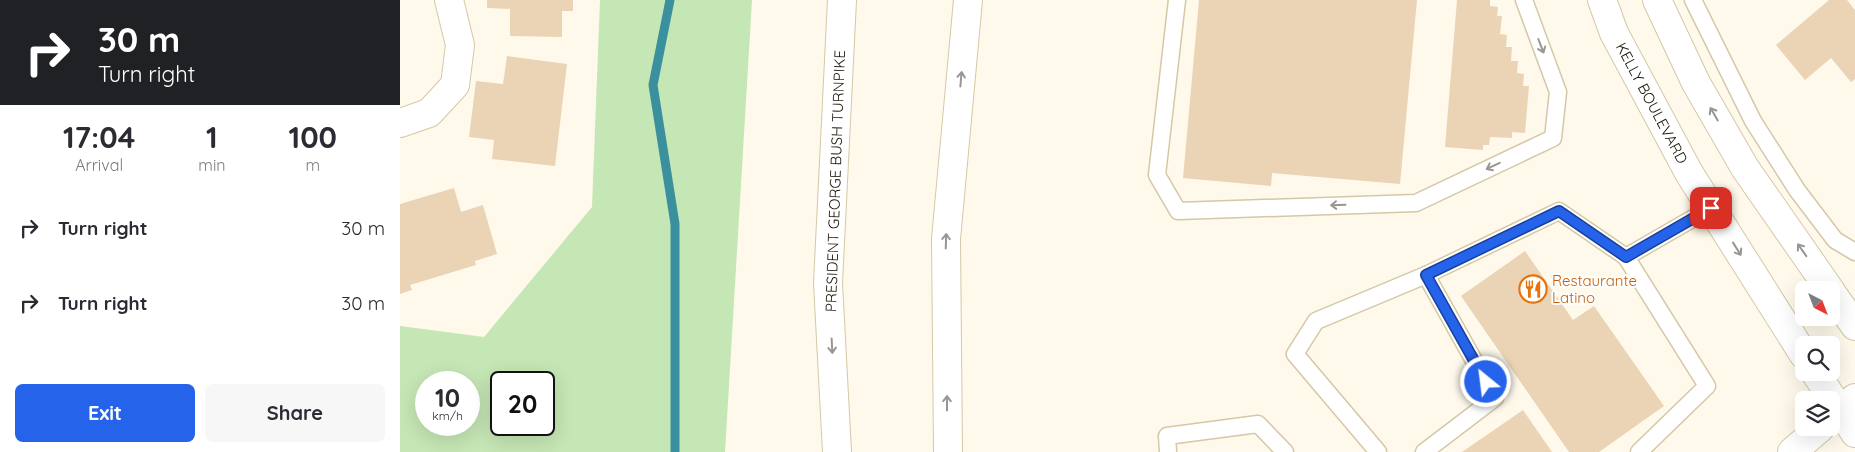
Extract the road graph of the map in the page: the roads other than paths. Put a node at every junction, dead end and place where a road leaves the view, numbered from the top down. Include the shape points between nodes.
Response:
1 (448, 0) edge
2 (842, 0) edge
3 (968, 0) edge
4 (1177, 0) edge
5 (1602, 0) edge
6 (1657, 0) edge
7 (1693, 0) edge
8 (1529, 2) edge
9 (400, 123) edge
10 (1711, 208) junction
11 (1855, 252) edge
12 (1626, 257) junction
13 (1426, 275) junction
14 (1824, 281) edge
15 (1840, 304) edge
16 (1855, 326) edge
17 (1795, 341) edge
18 (1814, 436) edge
19 (837, 452) edge
20 (948, 452) edge
21 (1168, 452) edge
22 (1285, 452) edge
23 (1378, 452) edge
24 (1424, 452) edge
25 (1639, 452) edge
26 (1792, 452) edge

1 - 9 main road via 460,45 454,85 428,113
2 -> 19 main road, PRESIDENT GEORGE BUSH TURNPIKE via 828,283
20 -> 3 main road via 946,239
8 -> 4 lane via 1558,92 1553,138 1416,202 1178,211 1157,174
5 - 10 main road, KELLY BOULEVARD via 1614,33
14 -> 6 main road via 1745,168 1696,84
7 - 11 lane via 1753,121 1797,190 1835,240
10 - 12 lane
10 -> 17 main road, KELLY BOULEVARD
12 - 13 lane via 1559,211
12 - 25 lane via 1707,386
13 - 23 lane via 1316,321 1296,354
13 - 24 lane via 1495,398
15 - 16 main road
18 - 26 main road
21 - 22 lane via 1166,436 1258,424

